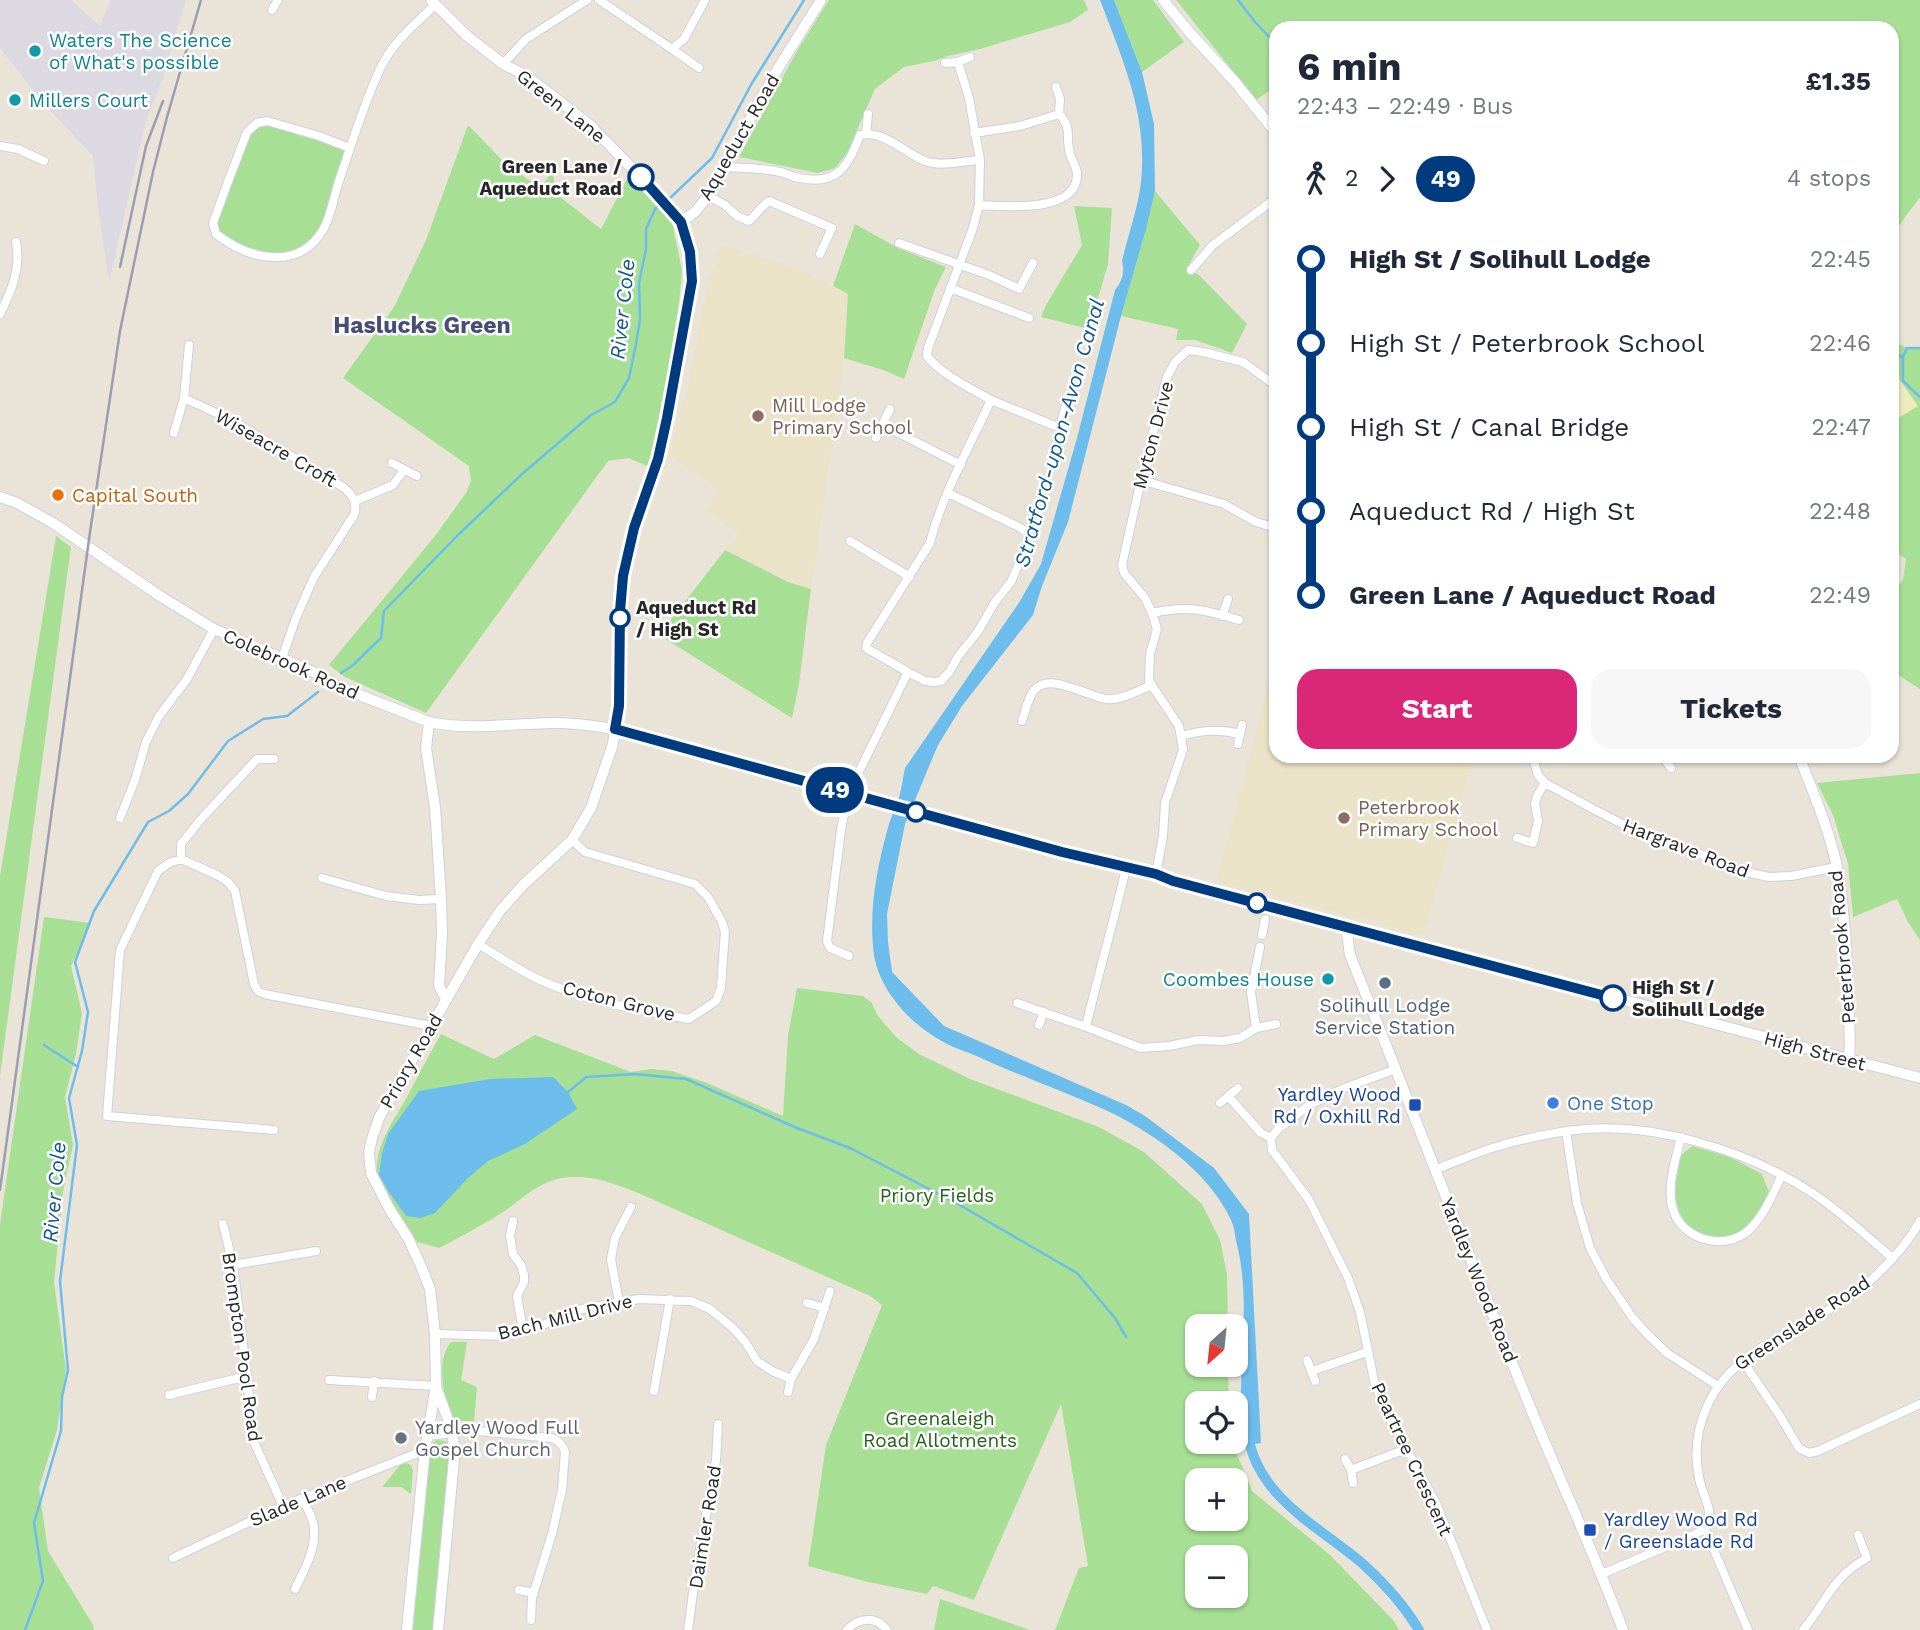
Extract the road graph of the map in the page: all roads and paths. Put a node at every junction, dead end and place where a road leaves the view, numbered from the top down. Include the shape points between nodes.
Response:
1 (278, 0) edge
2 (587, 0) edge
3 (599, 0) edge
4 (705, 0) edge
5 (821, 0) edge
6 (1163, 0) edge
7 (433, 3) edge
8 (272, 10) dead end
9 (672, 49) junction
10 (970, 57) dead end
11 (958, 62) junction
12 (945, 63) dead end
13 (503, 64) junction
14 (699, 68) dead end
15 (1056, 87) dead end
16 (868, 114) dead end
17 (1059, 114) junction
18 (1269, 124) edge
19 (866, 134) junction
20 (974, 134) junction
21 (0, 146) edge
22 (350, 148) junction
23 (44, 160) dead end
24 (980, 160) junction
25 (724, 167) junction
26 (708, 196) junction
27 (1269, 203) edge
28 (979, 205) junction
29 (681, 222) junction
30 (16, 242) dead end
31 (899, 243) dead end
32 (820, 254) dead end
33 (1033, 262) dead end
34 (958, 264) junction
35 (1191, 270) dead end
36 (950, 288) junction
37 (0, 314) edge
38 (1029, 318) dead end
39 (188, 345) dead end
40 (1269, 381) edge
41 (184, 398) junction
42 (991, 400) junction
43 (1065, 408) dead end
44 (890, 409) dead end
45 (883, 425) junction
46 (1060, 428) junction
47 (174, 433) dead end
48 (876, 438) dead end
49 (1055, 448) dead end
50 (392, 463) dead end
51 (961, 466) junction
52 (404, 470) junction
53 (417, 476) dead end
54 (1141, 480) junction
55 (948, 494) junction
56 (0, 497) edge
57 (355, 501) junction
58 (1269, 526) edge
59 (850, 541) dead end
60 (910, 577) junction
61 (1228, 599) dead end
62 (1152, 613) junction
63 (1222, 616) junction
64 (1239, 620) dead end
65 (214, 629) junction
66 (282, 658) junction
67 (908, 673) junction
68 (1152, 685) junction
69 (1022, 721) dead end
70 (429, 723) junction
71 (615, 729) junction
72 (1181, 736) junction
73 (1238, 744) dead end
74 (274, 759) dead end
75 (1534, 763) edge
76 (1667, 763) edge
77 (1802, 763) edge
78 (1671, 768) dead end
79 (1545, 783) junction
80 (848, 794) junction
81 (120, 818) dead end
82 (1517, 838) dead end
83 (572, 840) junction
84 (181, 859) junction
85 (1836, 867) junction
86 (1126, 868) junction
87 (1156, 874) junction
88 (322, 878) dead end
89 (441, 899) junction
90 (1265, 919) dead end
91 (1351, 928) junction
92 (1262, 935) dead end
93 (478, 944) junction
94 (1259, 947) dead end
95 (849, 956) dead end
96 (446, 999) junction
97 (1017, 1003) dead end
98 (1044, 1012) junction
99 (1276, 1024) dead end
100 (1039, 1025) dead end
101 (431, 1026) junction
102 (1086, 1027) junction
103 (1256, 1028) junction
104 (1849, 1059) junction
105 (1396, 1069) junction
106 (1920, 1078) edge
107 (1238, 1088) dead end
108 (1228, 1096) junction
109 (1220, 1103) dead end
110 (274, 1130) dead end
111 (1566, 1131) junction
112 (1271, 1138) junction
113 (1681, 1138) junction
114 (1434, 1170) junction
115 (1783, 1175) junction
116 (631, 1207) dead end
117 (513, 1221) dead end
118 (223, 1224) dead end
119 (1919, 1225) edge
120 (316, 1251) dead end
121 (1892, 1258) junction
122 (233, 1265) junction
123 (830, 1291) dead end
124 (670, 1299) junction
125 (619, 1302) junction
126 (807, 1303) dead end
127 (825, 1308) junction
128 (523, 1331) junction
129 (435, 1334) junction
130 (1367, 1352) junction
131 (1307, 1360) dead end
132 (1742, 1360) junction
133 (1312, 1371) junction
134 (247, 1376) junction
135 (791, 1379) junction
136 (329, 1380) dead end
137 (374, 1381) junction
138 (1315, 1381) dead end
139 (436, 1386) junction
140 (1718, 1386) junction
141 (654, 1391) dead end
142 (788, 1392) dead end
143 (169, 1395) dead end
144 (372, 1397) dead end
145 (1920, 1404) edge
146 (718, 1424) dead end
147 (453, 1433) junction
148 (428, 1436) junction
149 (1406, 1449) junction
150 (425, 1450) junction
151 (1345, 1459) dead end
152 (1351, 1470) junction
153 (1353, 1483) dead end
154 (302, 1499) junction
155 (283, 1506) junction
156 (1705, 1529) junction
157 (1858, 1535) dead end
158 (173, 1558) dead end
159 (1602, 1574) junction
160 (295, 1589) dead end
161 (519, 1590) dead end
162 (534, 1593) junction
163 (531, 1620) dead end
164 (407, 1630) edge
165 (438, 1630) edge
166 (688, 1630) edge
167 (847, 1630) edge
168 (887, 1630) edge
169 (1487, 1630) edge
170 (1623, 1630) edge
171 (1748, 1630) edge
172 (1803, 1630) edge

1 - 8 street
2 - 13 street via 526,39
3 - 9 street
4 - 9 street via 684,38
5 - 25 street, Aqueduct Road
6 - 18 street
7 - 13 street, Green Lane
7 - 22 street via 381,67
9 - 14 street
10 - 11 street
11 - 12 street
11 - 20 street
13 - 29 street, Green Lane via 590,125
15 - 17 street
16 - 19 street
17 - 20 street
17 - 28 street via 1068,127 1068,145 1077,172 1066,197 1017,207
19 - 24 street via 897,144 925,161
19 - 25 street via 860,135 852,158 830,178 808,180
20 - 24 street
21 - 23 street
22 - 22 street via 323,230 306,249 275,258 251,253 216,234 214,223 226,187 247,132 257,123 267,121
24 - 28 street
25 - 26 street, Aqueduct Road
26 - 29 street, Aqueduct Road
26 - 32 street via 750,221 769,201 832,228
27 - 35 street via 1213,245
28 - 34 street
29 - 71 street via 692,281 658,459 623,576
30 - 37 street via 16,277
31 - 34 street
33 - 34 street via 1019,289
34 - 36 street
36 - 38 street
36 - 42 street via 927,356 947,374
39 - 41 street
40 - 54 street, Myton Drive via 1243,362 1188,350 1167,377
41 - 47 street
41 - 57 street, Wiseacre Croft via 233,421 343,487
42 - 46 street
42 - 51 street
43 - 46 street
44 - 45 street
45 - 48 street
45 - 51 street
46 - 49 street
50 - 52 street
51 - 55 street
52 - 53 street
52 - 57 street via 393,485
54 - 58 street via 1224,503
54 - 62 street, Myton Drive via 1122,565
55 - 60 street via 930,543
55 - 67 street via 1019,527 1029,539 1011,582 941,681 925,681
56 - 65 street, Colebrook Road via 53,523
57 - 66 street, Wiseacre Croft via 354,515 314,577
59 - 60 street
60 - 67 street via 866,648
61 - 63 street
62 - 63 street via 1196,608
62 - 68 street via 1157,629 1150,654
63 - 64 street
65 - 66 street, Colebrook Road
65 - 81 street via 146,742
66 - 70 street, Colebrook Road
67 - 80 street
68 - 69 street via 1108,699 1057,683 1043,684 1032,693
68 - 72 street
70 - 71 street, Colebrook Road via 556,723
70 - 89 street, Priory Road via 426,748
71 - 80 street, High Street
71 - 83 street via 591,808
72 - 73 street via 1241,729
72 - 87 street via 1183,750 1165,803
74 - 84 street via 257,759 181,844
75 - 79 street
76 - 78 street
77 - 85 street, Peterbrook Road
79 - 82 street via 1535,804 1538,821 1533,843
79 - 85 street, Hargrave Road via 1631,830 1741,871 1769,877
80 - 86 street, High Street
80 - 95 street via 827,941 830,948
83 - 93 street via 523,885
83 - 93 street, Coton Grove via 585,852 695,884 708,897 725,932 716,1001 689,1018 637,1009 540,980
84 - 101 street via 217,875 235,891 258,991
84 - 110 street via 158,870 120,950 107,1115
85 - 104 street, Peterbrook Road via 1846,959
86 - 87 street, High Street
86 - 102 street
87 - 91 street, High Street
88 - 89 street via 386,896
89 - 96 street, Priory Road via 439,986
90 - 92 street
91 - 104 street, High Street
91 - 105 street, Yardley Wood Road via 1347,933 1350,954
93 - 96 street
94 - 103 street via 1251,992
96 - 101 street, Priory Road
97 - 98 street
98 - 100 street
98 - 102 street
99 - 103 street
101 - 129 street, Priory Road via 379,1118 369,1153 373,1177 430,1289
102 - 103 street via 1141,1048 1223,1041
104 - 106 street, High Street
105 - 112 street via 1308,1107
105 - 114 street, Yardley Wood Road
107 - 108 street
108 - 109 street
108 - 112 street, Peartree Crescent
111 - 113 street via 1615,1130
111 - 114 street via 1501,1145
111 - 140 street via 1577,1203 1590,1248 1607,1280 1648,1335
112 - 130 street, Peartree Crescent via 1272,1150 1309,1200 1348,1278
113 - 115 street
113 - 115 street via 1672,1174 1672,1205 1684,1227 1703,1239 1722,1242 1747,1231
114 - 159 street, Yardley Wood Road
115 - 121 street
116 - 125 street via 615,1238 611,1259
117 - 128 street via 513,1254 524,1275 517,1296
118 - 122 street, Brompton Pool Road
119 - 121 street, Greenslade Road
120 - 122 street
121 - 132 street, Greenslade Road via 1864,1286
122 - 134 street, Brompton Pool Road
123 - 127 street
124 - 125 street, Bach Mill Drive
124 - 135 street, Bach Mill Drive via 710,1309 734,1329 757,1361
124 - 141 street
125 - 128 street, Bach Mill Drive via 582,1309
126 - 127 street
127 - 135 street
128 - 129 street, Bach Mill Drive via 506,1336
129 - 139 street, Priory Road
130 - 133 street
130 - 149 street, Peartree Crescent via 1375,1385
131 - 133 street
132 - 140 street, Greenslade Road
132 - 145 street via 1798,1448 1809,1453
133 - 138 street
134 - 143 street
134 - 155 street, Brompton Pool Road via 253,1440
135 - 142 street
136 - 137 street
137 - 139 street
137 - 144 street
139 - 147 street, Priory Road
139 - 148 street, Priory Road
140 - 156 street, Greenslade Road via 1699,1429 1696,1452 1709,1513
146 - 166 street, Daimler Road
147 - 148 street
147 - 162 street via 522,1434 552,1438 563,1447 561,1497
147 - 165 street, Priory Road
148 - 150 street, Priory Road
149 - 152 street
149 - 169 street, Peartree Crescent via 1436,1503
150 - 154 street, Slade Lane
150 - 164 street, Priory Road
151 - 152 street
152 - 153 street
154 - 155 street, Slade Lane
154 - 160 street via 313,1519 314,1542
155 - 158 street, Slade Lane
156 - 159 street
156 - 171 street
157 - 172 street via 1867,1558 1839,1578
159 - 170 street, Yardley Wood Road
161 - 162 street
162 - 163 street
167 - 168 street via 865,1619 883,1624

